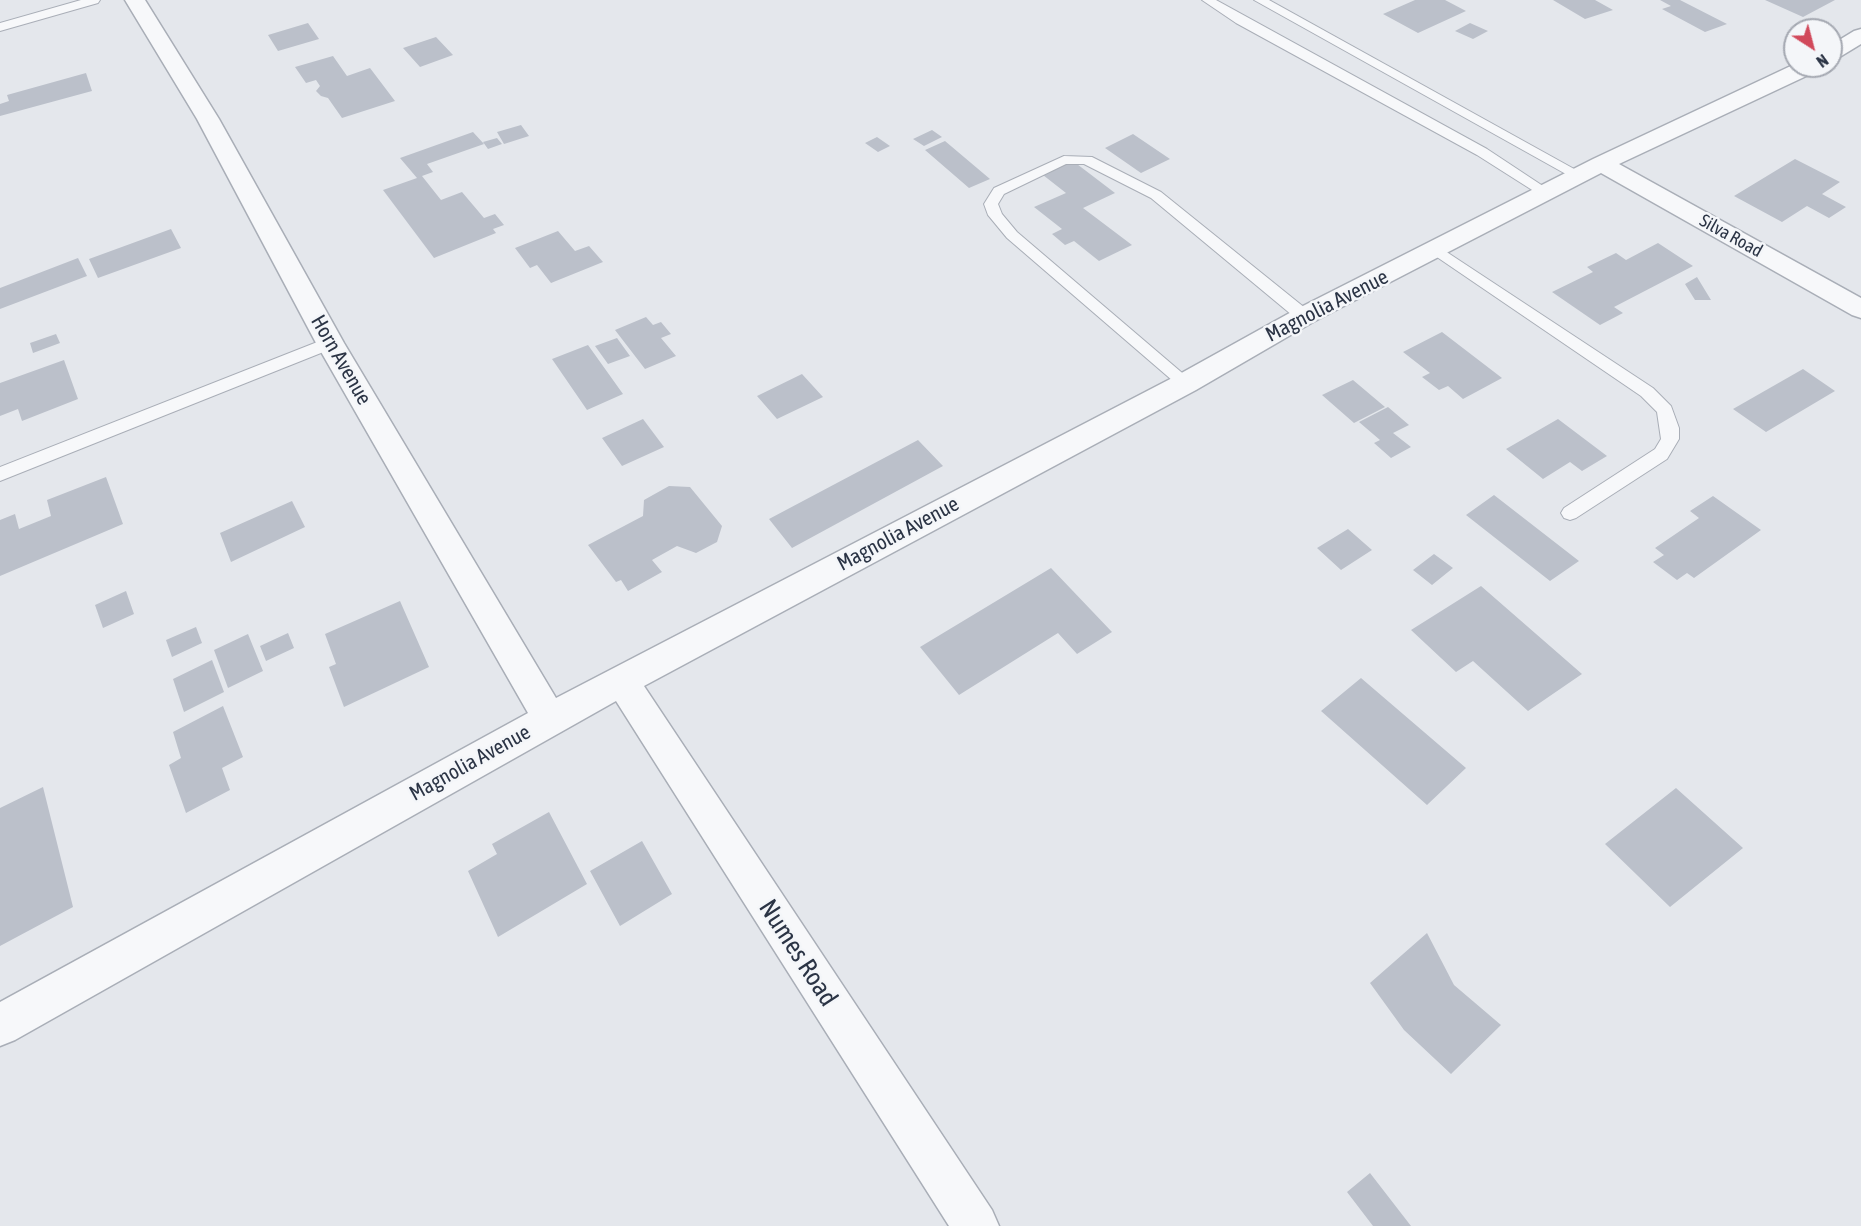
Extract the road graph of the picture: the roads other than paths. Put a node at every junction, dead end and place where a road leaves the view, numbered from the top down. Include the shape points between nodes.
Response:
1 (94, 0) edge
2 (135, 0) edge
3 (1208, 0) edge
4 (1260, 0) edge
5 (0, 27) edge
6 (1861, 35) edge
7 (1843, 46) edge
8 (1783, 78) edge
9 (1589, 169) junction
10 (1545, 192) junction
11 (1436, 250) junction
12 (1861, 309) edge
13 (1304, 316) junction
14 (330, 343) junction
15 (1186, 382) junction
16 (0, 474) edge
17 (1570, 513) dead end
18 (621, 680) junction
19 (549, 719) junction
20 (0, 1025) edge
21 (976, 1226) edge

1 - 5 lane
2 - 14 street, Horn Avenue via 208,118
3 - 10 lane via 1482,152
4 - 9 lane
6 - 7 street
8 - 9 street, Magnolia Avenue
9 - 10 street, Magnolia Avenue
9 - 12 street, Silva Road
10 - 11 street, Magnolia Avenue
11 - 13 street, Magnolia Avenue
11 - 17 lane via 1605,363 1665,410 1670,439 1661,454
13 - 15 street, Magnolia Avenue
13 - 15 lane via 1156,195 1087,160 1064,160 999,191 991,204 1012,235
14 - 16 lane
14 - 19 street, Horn Avenue
15 - 18 street, Magnolia Avenue
18 - 19 street, Magnolia Avenue
18 - 21 street, Numes Road
19 - 20 street, Magnolia Avenue

